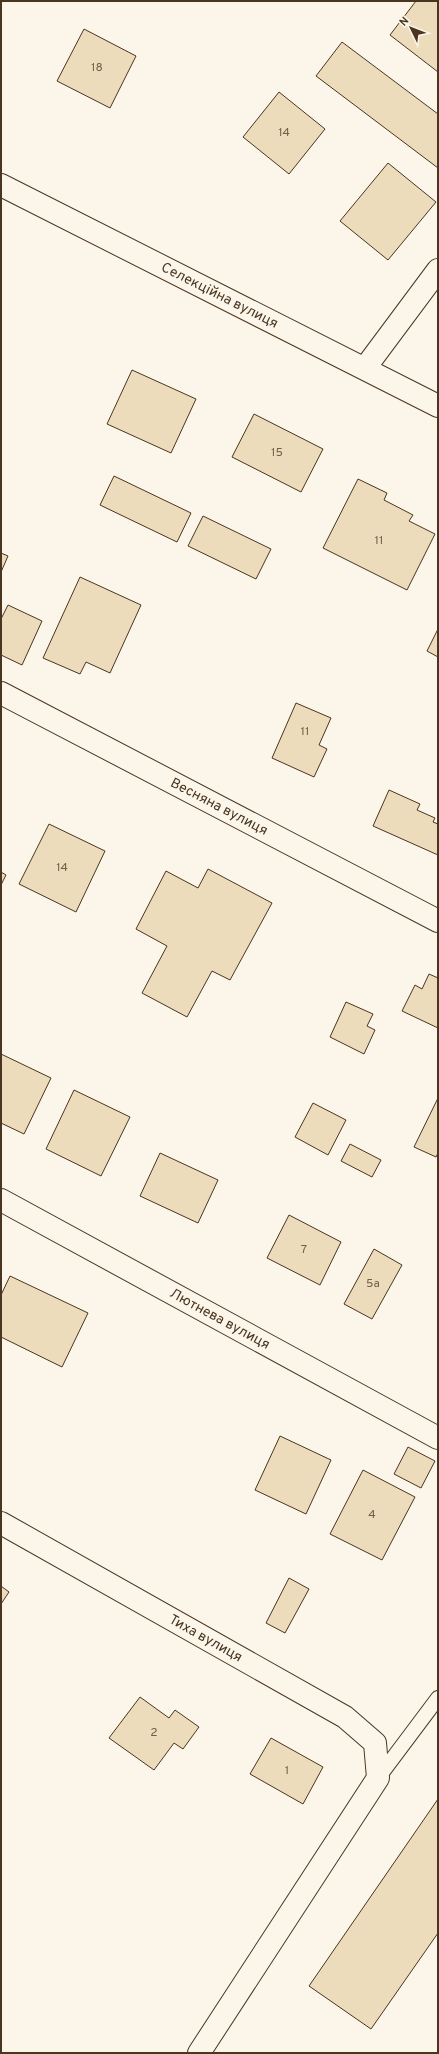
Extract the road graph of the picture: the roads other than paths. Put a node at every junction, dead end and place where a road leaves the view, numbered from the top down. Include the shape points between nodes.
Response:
1 (1, 185) edge
2 (438, 270) edge
3 (365, 368) junction
4 (438, 406) edge
5 (1, 693) edge
6 (438, 921) edge
7 (1, 1200) edge
8 (438, 1438) edge
9 (1, 1523) edge
10 (438, 1698) edge
11 (378, 1778) junction
12 (199, 2053) edge

1 - 3 street, Селекційна вулиця
2 - 3 street
3 - 4 street, Селекційна вулиця
5 - 6 street, Весняна вулиця
7 - 8 street, Лютнева вулиця
9 - 11 street, Тиха вулиця via 345,1717 376,1743
10 - 11 lane
11 - 12 street

